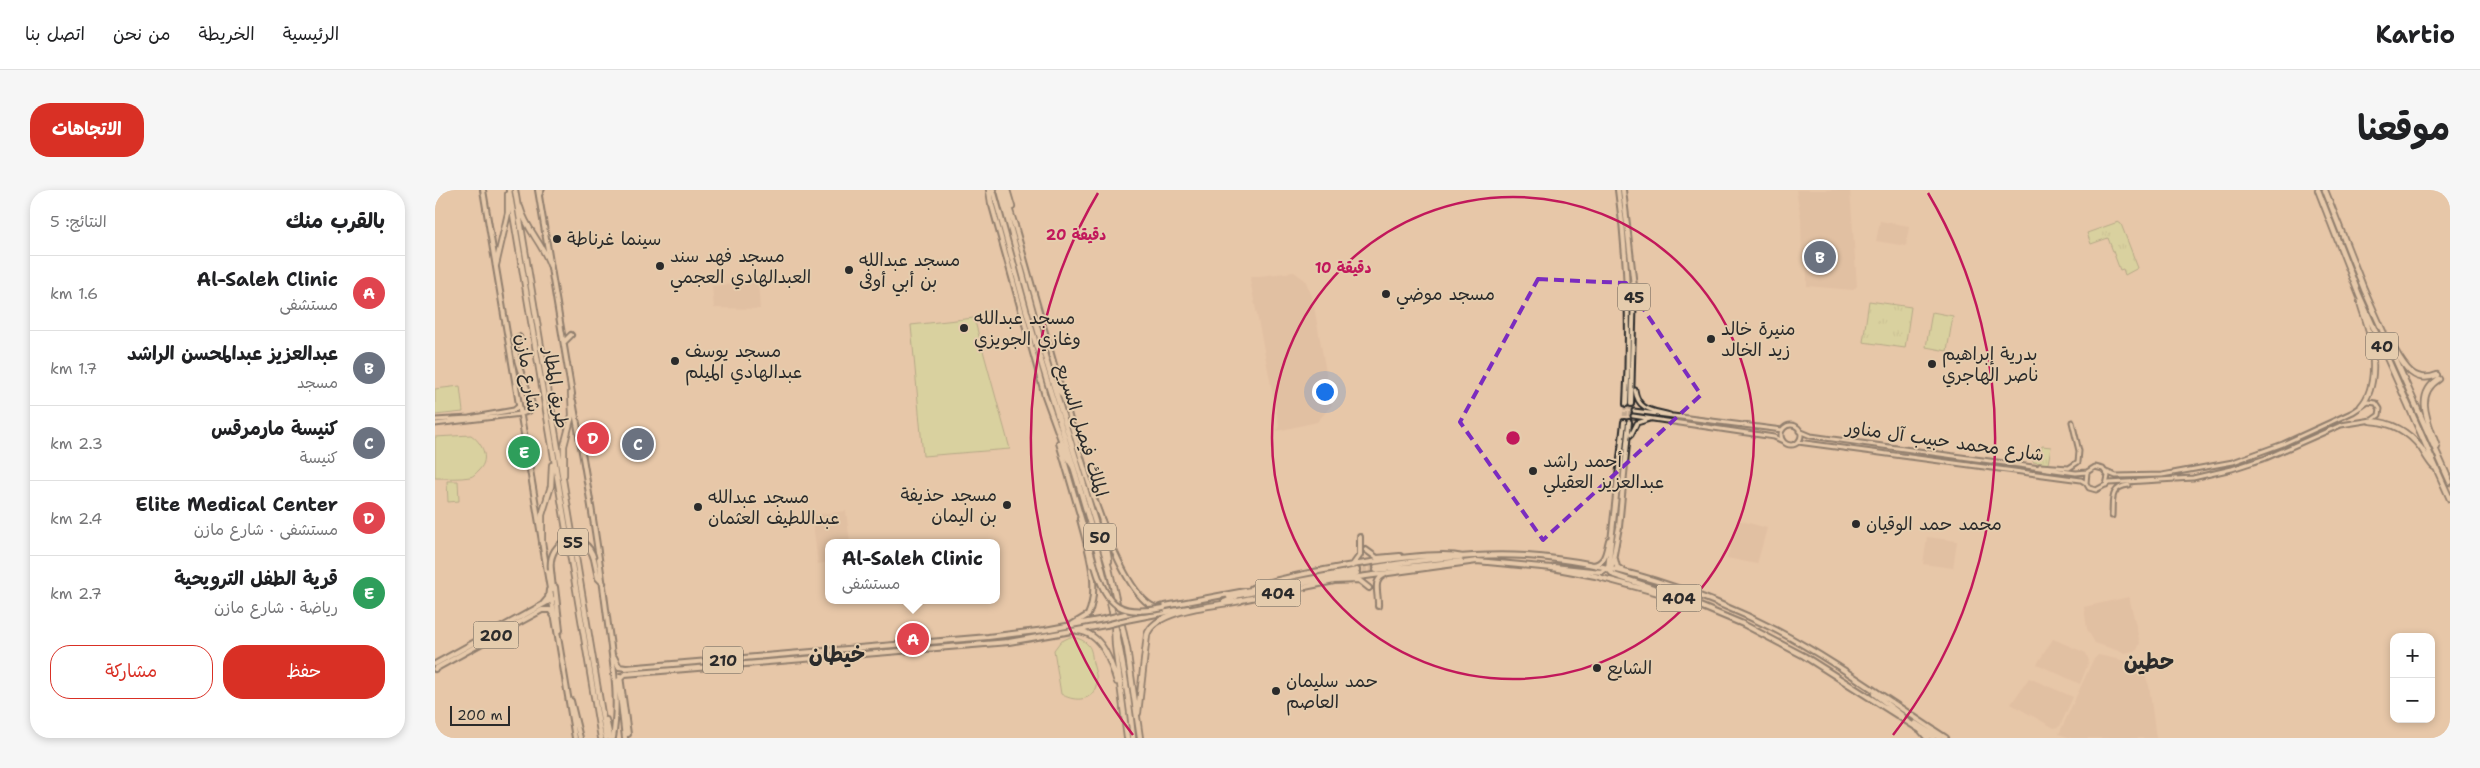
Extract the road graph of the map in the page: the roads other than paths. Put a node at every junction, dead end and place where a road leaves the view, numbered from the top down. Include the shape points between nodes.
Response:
1 (483, 190) edge
2 (509, 190) edge
3 (515, 190) edge
4 (538, 190) edge
5 (542, 190) edge
6 (988, 190) edge
7 (993, 190) edge
8 (1003, 190) edge
9 (1618, 190) edge
10 (1623, 190) edge
11 (2318, 190) edge
12 (2325, 190) edge
13 (539, 197) junction
14 (991, 203) joint
15 (1015, 226) joint
16 (496, 265) junction
17 (550, 265) junction
18 (2359, 296) junction
19 (533, 311) junction
20 (561, 325) junction
21 (2381, 327) junction
22 (568, 330) dead end
23 (571, 335) dead end
24 (519, 337) dead end
25 (564, 342) junction
26 (539, 346) junction
27 (1046, 360) junction
28 (1635, 390) dead end
29 (571, 393) junction
30 (1065, 400) junction
31 (1626, 404) tunnel mouth
32 (1631, 404) tunnel mouth
33 (520, 406) junction
34 (2361, 406) junction
35 (521, 414) junction
36 (488, 417) junction
37 (1675, 417) junction
38 (1653, 419) junction
39 (435, 420) edge
40 (448, 421) junction
41 (2370, 421) junction
42 (1624, 422) tunnel mouth
43 (1629, 422) tunnel mouth
44 (2072, 422) dead end
45 (435, 424) edge
46 (1055, 424) junction
47 (1783, 430) junction
48 (1799, 431) junction
49 (1631, 435) dead end
50 (1783, 441) junction
51 (1797, 442) junction
52 (552, 448) junction
53 (2023, 466) junction
54 (1073, 467) junction
55 (2443, 467) junction
56 (2437, 469) junction
57 (2087, 472) junction
58 (2106, 472) junction
59 (2450, 482) edge
60 (2086, 483) junction
61 (2137, 483) junction
62 (2106, 485) junction
63 (565, 491) junction
64 (2450, 499) edge
65 (1078, 510) junction
66 (2112, 516) dead end
67 (1102, 521) junction
68 (1613, 521) junction
69 (1360, 536) dead end
70 (542, 544) junction
71 (1366, 550) dead end
72 (1615, 554) junction
73 (1407, 558) junction
74 (1464, 558) junction
75 (1477, 561) junction
76 (1588, 565) junction
77 (1351, 566) junction
78 (1109, 568) junction
79 (1545, 568) junction
80 (1608, 569) junction
81 (1393, 571) junction
82 (1357, 572) tunnel mouth
83 (551, 576) junction
84 (1646, 578) junction
85 (1331, 581) junction
86 (549, 583) junction
87 (603, 584) junction
88 (1369, 588) dead end
89 (1248, 592) junction
90 (552, 600) junction
91 (1240, 601) junction
92 (1688, 601) junction
93 (1224, 602) junction
94 (1378, 606) dead end
95 (539, 607) junction
96 (1157, 608) junction
97 (529, 614) junction
98 (555, 616) junction
99 (1102, 619) junction
100 (1115, 619) junction
101 (1071, 625) junction
102 (1106, 625) joint
103 (1100, 626) junction
104 (1078, 631) junction
105 (1014, 634) junction
106 (485, 639) junction
107 (1032, 639) junction
108 (898, 645) junction
109 (611, 648) junction
110 (848, 649) junction
111 (842, 650) junction
112 (899, 650) junction
113 (786, 654) junction
114 (780, 655) junction
115 (842, 655) junction
116 (848, 655) junction
117 (563, 659) junction
118 (781, 660) junction
119 (786, 660) junction
120 (705, 662) junction
121 (435, 664) edge
122 (636, 667) junction
123 (705, 667) junction
124 (435, 669) edge
125 (614, 670) junction
126 (637, 672) junction
127 (621, 676) junction
128 (1871, 689) junction
129 (568, 694) junction
130 (1123, 700) junction
131 (621, 704) junction
132 (1137, 717) junction
133 (1920, 730) junction
134 (1935, 731) junction
135 (575, 738) edge
136 (580, 738) edge
137 (600, 738) edge
138 (610, 738) edge
139 (626, 738) edge
140 (1127, 738) edge
141 (1133, 738) edge
142 (1139, 738) edge
143 (1927, 738) edge
144 (1933, 738) edge
145 (1939, 738) edge
146 (1945, 738) edge
147 (1949, 738) edge

1 - 16 main road, شارع مازن
2 - 16 highway via 508,213
2 - 19 highway, طريق المطار / 55
3 - 17 highway via 527,224
3 - 19 highway, طريق المطار / 55
4 - 13 main road
5 - 13 main road
6 - 14 highway
7 - 54 highway, الملك فيصل السريع / 50
8 - 15 highway
8 - 27 highway, الملك فيصل السريع / 50
9 - 31 main road, 45 via 1628,332
10 - 32 main road, 45 via 1634,286
11 - 18 highway, 40
12 - 21 highway, 40
13 - 17 main road
14 - 46 main road, الملك فيصل السريع
15 - 30 main road, الملك فيصل السريع
16 - 33 main road, شارع مازن
17 - 20 main road
18 - 34 highway via 2372,356 2371,390
18 - 56 highway, 40
19 - 26 highway, طريق المطار / 55
20 - 22 main road
20 - 25 main road
21 - 55 highway, 40
21 - 55 highway via 2411,374 2420,379 2438,377 2429,387 2424,404
23 - 25 main road
24 - 35 main road via 516,342 518,360 532,405 530,410
25 - 29 main road
26 - 52 highway, طريق المطار / 55
26 - 63 highway, طريق المطار / 55
27 - 30 highway
27 - 78 highway, الملك فيصل السريع / 50
28 - 37 main road via 1637,401 1643,408
29 - 63 highway via 572,415 564,450
29 - 87 main road
30 - 67 main road, الملك فيصل السريع
33 - 35 main road, شارع مازن
33 - 36 main road
34 - 41 main road via 2371,401 2379,406 2378,416
34 - 58 main road via 2283,444 2233,462 2162,475 2116,476
35 - 36 main road
35 - 70 main road, شارع مازن
36 - 40 main road
37 - 38 main road via 1633,414
37 - 47 main road
38 - 49 main road via 1637,423
38 - 50 main road via 1775,437
39 - 40 main road
40 - 45 main road
41 - 56 highway via 2406,433
41 - 61 main road via 2345,424 2232,469 2193,478
42 - 68 main road
43 - 72 main road
44 - 53 main road via 2079,451 2076,465 2069,468
46 - 54 main road, الملك فيصل السريع
46 - 65 main road
47 - 48 main road via 1792,426
47 - 50 main road
48 - 51 main road
48 - 53 main road, شارع محمد حبيب آل مناور via 1811,436
50 - 51 main road
51 - 60 main road, شارع محمد حبيب آل مناور
52 - 70 highway via 552,477 543,511
52 - 137 highway, طريق المطار / 55
53 - 57 main road, شارع محمد حبيب آل مناور
54 - 100 highway, الملك فيصل السريع / 50 via 1091,520
55 - 59 highway, 40
56 - 64 highway, 40
57 - 58 main road via 2096,467
57 - 60 main road
58 - 62 main road
60 - 62 main road via 2096,490
61 - 62 main road
61 - 66 main road via 2114,491
63 - 138 highway, طريق المطار / 55 via 596,681
65 - 89 main road, 404, bridge via 1103,591 1117,606 1139,612
65 - 101 main road via 1091,563 1092,590 1088,615
67 - 78 highway
67 - 96 main road, الملك فيصل السريع via 1124,573 1150,605
68 - 76 main road via 1604,559 1597,565
68 - 80 main road
69 - 77 main road via 1360,557
70 - 86 main road, شارع مازن
71 - 73 main road via 1377,558
72 - 80 main road
72 - 84 main road via 1620,569
73 - 74 main road via 1447,555
73 - 77 main road
74 - 75 main road, 404 via 1376,568
74 - 76 main road, 404 via 1527,556
75 - 79 main road, 404
75 - 81 main road, 404
76 - 80 main road, 404
77 - 89 main road via 1270,582
78 - 132 highway, الملك فيصل السريع / 50 via 1127,648
79 - 80 main road via 1566,566 1599,572
79 - 92 main road, 404 via 1614,581
80 - 84 main road, 404
80 - 92 main road via 1613,574
81 - 85 main road, 404
81 - 94 main road via 1377,581
82 - 89 main road
83 - 87 main road, bridge via 552,553 568,540 583,543 589,548
83 - 90 main road
83 - 117 main road via 557,596
84 - 128 main road, 404 via 1752,618
85 - 88 main road via 1359,580
85 - 91 main road, 404
86 - 90 main road, شارع مازن
86 - 95 main road via 548,598
87 - 109 main road
89 - 93 main road
89 - 96 main road, 404
90 - 95 main road, 200
90 - 98 main road, شارع مازن
91 - 93 main road, 404
91 - 132 highway via 1170,615 1152,625 1147,635
92 - 133 main road, 404 via 1799,652
93 - 102 main road, 404, bridge
95 - 97 main road, 200
96 - 99 main road, 404, bridge
97 - 98 main road, 200 via 545,609
97 - 106 main road, 200
98 - 117 main road, شارع مازن
99 - 101 main road, 210
99 - 103 main road via 1097,623
100 - 130 highway via 1113,634
100 - 141 highway, الملك فيصل السريع / 50 via 1127,680
101 - 105 main road, 210
102 - 103 main road, 210
103 - 104 main road, 210
104 - 107 main road, 210
104 - 130 highway via 1091,634 1101,644
105 - 107 main road via 1016,638
105 - 108 main road, 210
106 - 121 main road, 200
106 - 124 main road, 200
107 - 112 main road, 210
108 - 110 main road, 210
108 - 112 main road
109 - 122 main road, 210 via 619,667
109 - 125 main road
110 - 111 main road, 210
110 - 116 main road
111 - 113 main road, 210
111 - 115 main road
112 - 116 main road, 210
113 - 114 main road, 210
113 - 119 main road
114 - 118 main road
114 - 120 main road, 210
115 - 116 main road, 210
115 - 119 main road, 210
117 - 129 main road, شارع مازن
118 - 119 main road, 210
118 - 123 main road, 210
120 - 122 main road, 210
120 - 123 main road
122 - 126 main road via 634,670
123 - 126 main road, 210
125 - 131 main road
125 - 138 main road via 616,715
126 - 127 main road, 210
127 - 131 main road via 618,684
127 - 139 main road
128 - 134 main road, 404
128 - 145 main road via 1878,698
129 - 135 main road, شارع مازن
129 - 136 main road
130 - 140 highway
131 - 139 main road
132 - 142 highway, الملك فيصل السريع / 50
133 - 143 main road
133 - 144 main road, 404
134 - 146 main road, 404
134 - 147 main road

